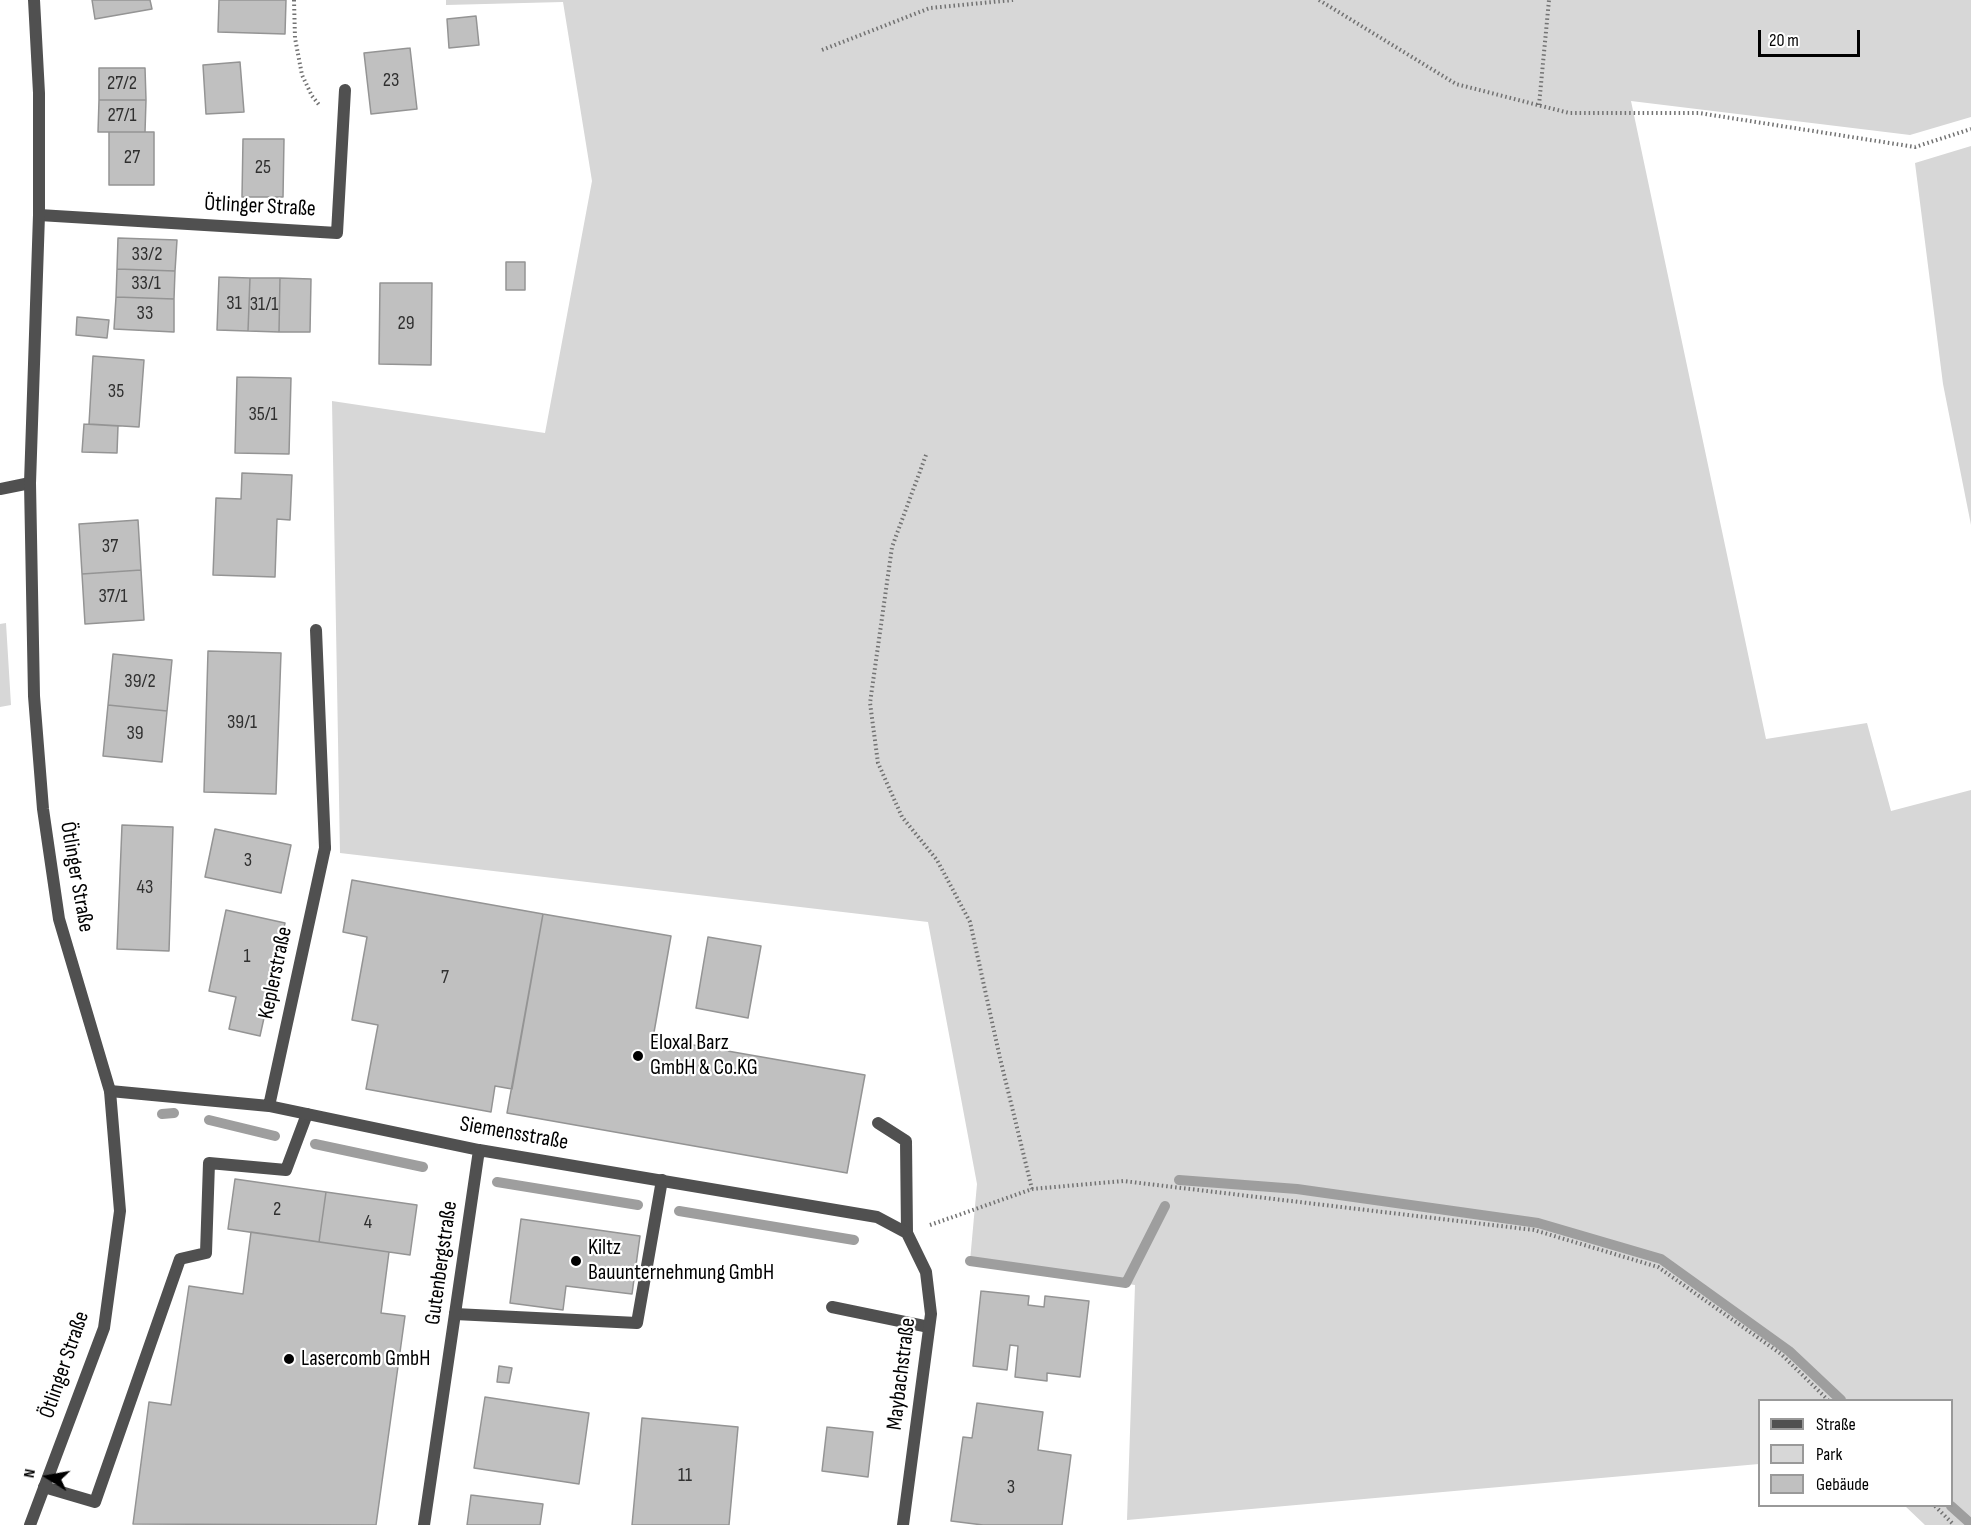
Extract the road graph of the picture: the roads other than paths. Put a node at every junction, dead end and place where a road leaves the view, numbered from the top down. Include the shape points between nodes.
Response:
1 (34, 0) edge
2 (345, 90) dead end
3 (39, 215) junction
4 (30, 483) junction
5 (0, 489) edge
6 (316, 630) dead end
7 (110, 1091) junction
8 (269, 1106) junction
9 (307, 1114) junction
10 (878, 1123) dead end
11 (479, 1150) junction
12 (662, 1180) junction
13 (907, 1233) junction
14 (832, 1307) dead end
15 (455, 1314) junction
16 (929, 1328) junction
17 (44, 1487) junction
18 (30, 1525) edge
19 (424, 1525) edge
20 (903, 1525) edge

1 - 3 street, Ötlinger Straße
2 - 3 street, Ötlinger Straße via 337,233
3 - 4 street, Ötlinger Straße
4 - 5 street
4 - 7 street, Ötlinger Straße via 34,696 44,809 59,919
6 - 8 street, Keplerstraße via 325,848
7 - 8 street, Siemensstraße
7 - 17 street, Ötlinger Straße via 120,1211 104,1328
8 - 9 street, Siemensstraße
9 - 11 street, Siemensstraße
9 - 17 street via 286,1170 209,1163 206,1252 180,1259 95,1502
10 - 13 street via 906,1141
11 - 12 street, Siemensstraße
11 - 15 street, Gutenbergstraße
12 - 13 street, Siemensstraße via 877,1217
12 - 15 street via 637,1323
13 - 16 street, Maybachstraße via 926,1272
14 - 16 street
15 - 19 street, Gutenbergstraße
16 - 20 street, Maybachstraße
17 - 18 street, Ötlinger Straße

